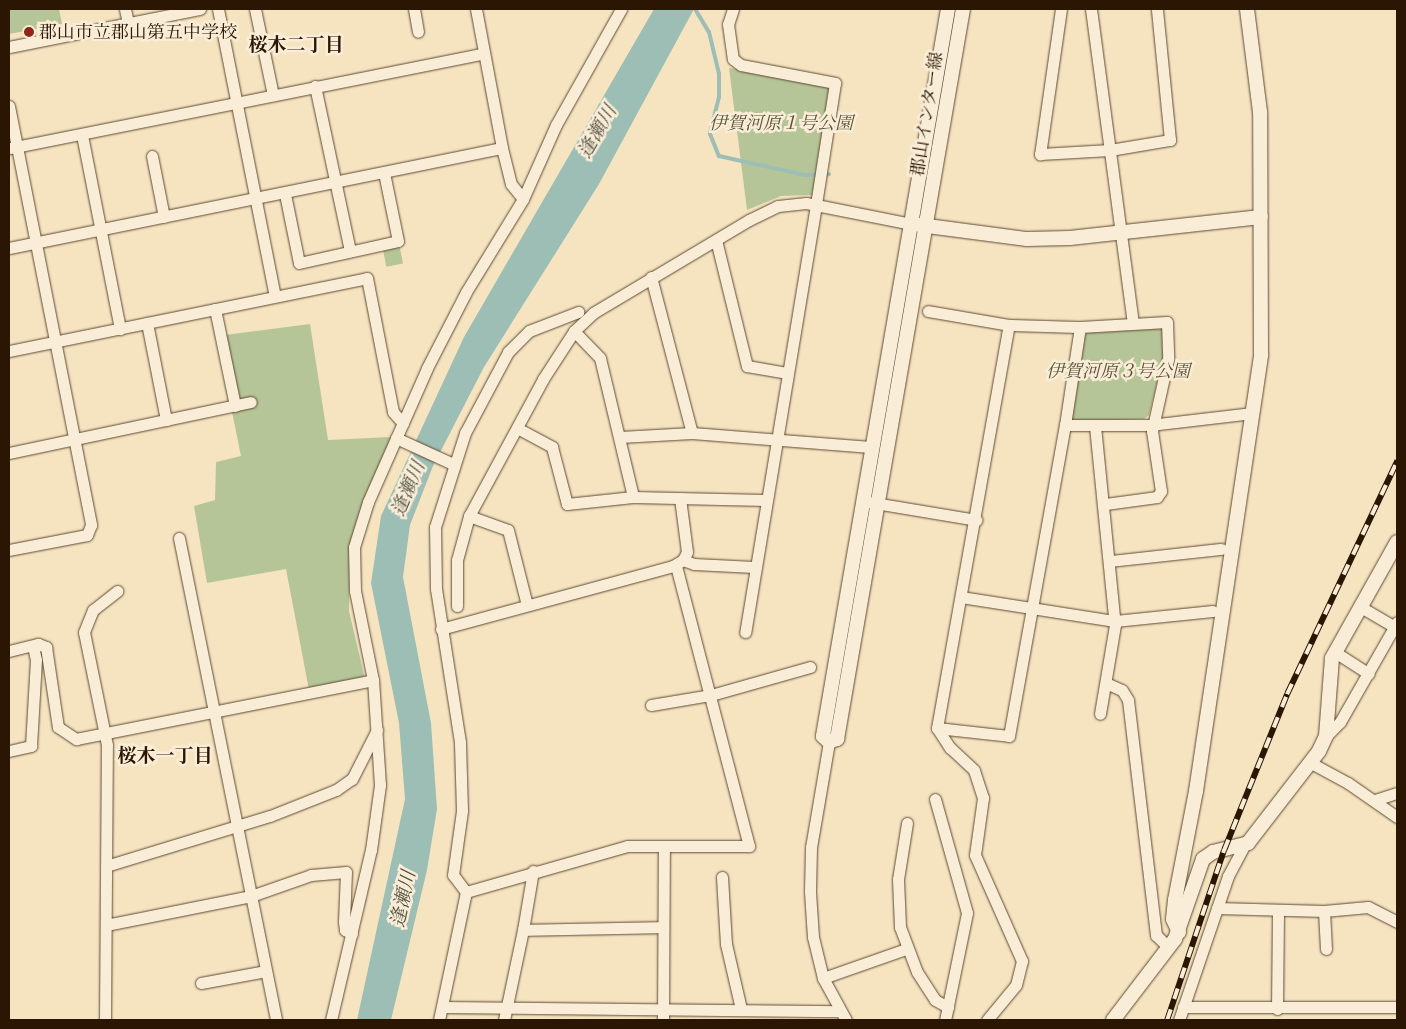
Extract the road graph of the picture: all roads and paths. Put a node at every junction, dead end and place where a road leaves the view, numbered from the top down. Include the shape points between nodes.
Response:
1 (125, 9) edge
2 (200, 9) edge
3 (218, 9) edge
4 (255, 9) edge
5 (414, 9) edge
6 (476, 9) edge
7 (621, 9) edge
8 (733, 9) edge
9 (948, 9) edge
10 (963, 9) edge
11 (1061, 9) edge
12 (1091, 9) edge
13 (1157, 9) edge
14 (1247, 9) edge
15 (128, 23) junction
16 (418, 32) dead end
17 (9, 47) edge
18 (484, 53) junction
19 (315, 86) junction
20 (273, 95) junction
21 (236, 102) junction
22 (9, 106) edge
23 (82, 135) junction
24 (12, 148) edge
25 (502, 148) junction
26 (1110, 150) junction
27 (152, 156) dead end
28 (384, 173) junction
29 (336, 183) junction
30 (285, 194) junction
31 (522, 199) junction
32 (256, 200) junction
33 (816, 205) junction
34 (164, 217) junction
35 (1261, 217) junction
36 (912, 224) junction
37 (928, 226) junction
38 (100, 230) junction
39 (1121, 235) junction
40 (716, 240) junction
41 (37, 243) junction
42 (9, 248) edge
43 (350, 251) junction
44 (651, 277) junction
45 (276, 296) junction
46 (215, 309) junction
47 (928, 311) dead end
48 (578, 312) dead end
49 (147, 323) junction
50 (1134, 323) junction
51 (1009, 325) junction
52 (1080, 327) junction
53 (120, 329) junction
54 (574, 331) junction
55 (57, 342) junction
56 (9, 351) edge
57 (786, 373) junction
58 (251, 402) dead end
59 (235, 406) junction
60 (1252, 413) junction
61 (166, 420) junction
62 (403, 423) junction
63 (1153, 424) junction
64 (1065, 425) junction
65 (1095, 426) junction
66 (517, 428) junction
67 (692, 433) junction
68 (620, 437) junction
69 (775, 438) junction
70 (75, 439) junction
71 (398, 440) junction
72 (870, 447) junction
73 (9, 452) edge
74 (453, 464) junction
75 (633, 497) junction
76 (680, 498) junction
77 (765, 500) junction
78 (862, 501) junction
79 (878, 504) junction
80 (1105, 504) junction
81 (469, 516) junction
82 (976, 520) junction
83 (179, 538) dead end
84 (1397, 542) edge
85 (1221, 549) dead end
86 (9, 550) edge
87 (1110, 560) junction
88 (680, 562) junction
89 (754, 567) junction
90 (117, 591) dead end
91 (962, 597) junction
92 (527, 605) junction
93 (457, 606) dead end
94 (1359, 606) junction
95 (1029, 608) junction
96 (1212, 611) dead end
97 (1115, 620) junction
98 (1396, 625) edge
99 (441, 629) junction
100 (745, 632) dead end
101 (33, 646) junction
102 (9, 651) edge
103 (1335, 652) junction
104 (810, 667) dead end
105 (1369, 674) junction
106 (372, 680) junction
107 (1106, 683) junction
108 (711, 695) junction
109 (651, 705) dead end
110 (215, 712) junction
111 (1100, 714) dead end
112 (937, 728) junction
113 (377, 730) junction
114 (104, 733) junction
115 (1326, 736) junction
116 (829, 742) junction
117 (9, 751) edge
118 (1311, 764) junction
119 (1397, 793) edge
120 (935, 799) dead end
121 (1375, 800) junction
122 (1397, 817) edge
123 (907, 822) dead end
124 (236, 824) junction
125 (664, 846) junction
126 (1244, 846) junction
127 (106, 866) junction
128 (533, 871) junction
129 (722, 878) dead end
130 (466, 892) junction
131 (251, 896) junction
132 (1217, 908) junction
133 (1278, 910) junction
134 (1324, 912) junction
135 (1397, 922) edge
136 (106, 925) junction
137 (663, 927) junction
138 (523, 930) junction
139 (1179, 932) junction
140 (352, 934) junction
141 (1169, 948) junction
142 (906, 949) junction
143 (1326, 949) dead end
144 (266, 971) junction
145 (823, 978) junction
146 (201, 983) dead end
147 (663, 1007) junction
148 (948, 1007) junction
149 (1183, 1007) junction
150 (1397, 1007) edge
151 (442, 1008) junction
152 (506, 1008) junction
153 (573, 1008) junction
154 (703, 1008) junction
155 (741, 1009) junction
156 (1273, 1013) edge
157 (792, 1015) edge
158 (843, 1016) edge
159 (105, 1020) edge
160 (276, 1020) edge
161 (331, 1020) edge
162 (439, 1020) edge
163 (504, 1020) edge
164 (570, 1020) edge
165 (663, 1020) edge
166 (703, 1020) edge
167 (945, 1020) edge
168 (987, 1020) edge
169 (1113, 1020) edge
170 (1179, 1020) edge

1 - 15 street
2 - 15 street
3 - 21 street
4 - 20 street
5 - 16 street
6 - 18 street
7 - 31 street via 556,125
8 - 33 street via 728,24 733,59 740,65 835,83
9 - 36 street
10 - 37 street, 郡山インター線
11 - 26 street via 1040,154
12 - 26 street
13 - 26 street via 1170,140
14 - 35 street via 1260,112
15 - 17 street
18 - 19 street
18 - 25 street
19 - 20 street
19 - 29 street
20 - 21 street
21 - 23 street
21 - 32 street
22 - 24 street
23 - 24 street
23 - 38 street
24 - 41 street
25 - 28 street
25 - 31 street via 511,184
26 - 39 street
27 - 34 street
28 - 29 street
28 - 43 street via 398,241
29 - 30 street
29 - 43 street
30 - 32 street
30 - 43 street via 299,263
31 - 62 street via 466,292
32 - 34 street
32 - 45 street
33 - 36 street
33 - 40 street via 778,206
33 - 57 street
34 - 38 street
35 - 39 street
35 - 60 street via 1262,330
36 - 37 street
36 - 72 street
37 - 39 street via 1027,239
37 - 79 street, 郡山インター線
38 - 41 street
38 - 53 street
39 - 50 street
40 - 44 street
40 - 57 street via 747,366
41 - 42 street
41 - 55 street
44 - 54 street via 593,313
44 - 67 street
45 - 46 street
45 - 62 street via 367,278 393,412
46 - 49 street
46 - 59 street
47 - 51 street
48 - 74 street via 519,336 470,425
49 - 53 street
49 - 61 street
50 - 52 street
50 - 63 street via 1159,319 1168,324 1168,359
51 - 52 street
51 - 82 street
52 - 64 street
53 - 55 street
54 - 66 street
54 - 68 street via 600,358
55 - 56 street
55 - 70 street
57 - 69 street
58 - 59 street
59 - 61 street
60 - 63 street
60 - 139 street via 1199,773 1174,900 1173,919
61 - 70 street
62 - 71 street
63 - 65 street
63 - 80 street via 1161,491 1157,497
64 - 65 street
64 - 95 street
65 - 80 street
66 - 75 street via 552,447 568,504
66 - 81 street
67 - 68 street
67 - 69 street
68 - 75 street
69 - 72 street
69 - 77 street
70 - 73 street
70 - 86 street via 92,525 87,535
71 - 74 street
71 - 106 street via 366,506 354,547 359,626
72 - 78 street
74 - 99 street via 433,545
75 - 76 street
76 - 77 street
76 - 88 street via 687,552
77 - 89 street
78 - 79 street
78 - 116 street via 823,736
79 - 82 street
79 - 116 street, 郡山インター線 via 837,739
80 - 87 street
81 - 92 street via 508,530
81 - 93 street via 457,560
82 - 91 street
83 - 110 street
84 - 94 street
85 - 87 street
87 - 97 street
88 - 89 street
88 - 92 street
88 - 108 street
89 - 100 street
90 - 114 street via 93,610 84,632
91 - 95 street
91 - 112 street
92 - 99 street
94 - 98 street
94 - 103 street
95 - 97 street
95 - 112 street via 1009,736
96 - 97 street
97 - 107 street
98 - 105 street
99 - 130 street via 455,691 461,761 462,811 452,874
101 - 102 street
101 - 114 street via 46,647 50,656 58,727 72,739
101 - 117 street via 36,660 31,746
103 - 105 street
103 - 115 street via 1328,680
104 - 108 street
105 - 115 street via 1340,722
106 - 110 street
106 - 113 street
107 - 111 street
107 - 141 street via 1122,690 1128,700 1156,909 1156,935
108 - 109 street
108 - 125 street via 749,846
110 - 114 street
110 - 124 street
112 - 168 street via 950,748 974,770 983,798 975,855 1022,961 1016,985
113 - 124 street via 347,785 291,809
113 - 140 street via 381,773 376,826
114 - 127 street
115 - 118 street
116 - 145 street via 811,847 814,937
118 - 121 street
118 - 126 street
119 - 121 street
120 - 148 street via 967,913
121 - 122 street
123 - 142 street via 897,895
124 - 127 street
124 - 131 street
125 - 128 street via 627,846
125 - 137 street
126 - 132 street via 1228,876
126 - 139 street via 1213,852 1203,859
127 - 136 street
128 - 130 street
128 - 138 street
129 - 155 street via 726,944
130 - 151 street
131 - 136 street
131 - 140 street via 311,875 346,872 344,922 345,930
131 - 144 street
132 - 133 street
132 - 149 street
133 - 134 street
133 - 156 street
134 - 135 street via 1368,907
134 - 143 street
136 - 159 street
137 - 138 street
137 - 147 street
138 - 152 street
139 - 141 street
140 - 161 street
141 - 169 street
142 - 145 street
142 - 148 street via 935,1000
144 - 146 street
144 - 160 street
145 - 158 street
147 - 153 street
147 - 154 street
147 - 165 street
148 - 167 street
149 - 156 street
149 - 170 street
150 - 156 street
151 - 152 street
151 - 162 street
152 - 153 street
152 - 163 street
153 - 164 street
154 - 155 street
154 - 166 street
155 - 157 street
157 - 158 street

